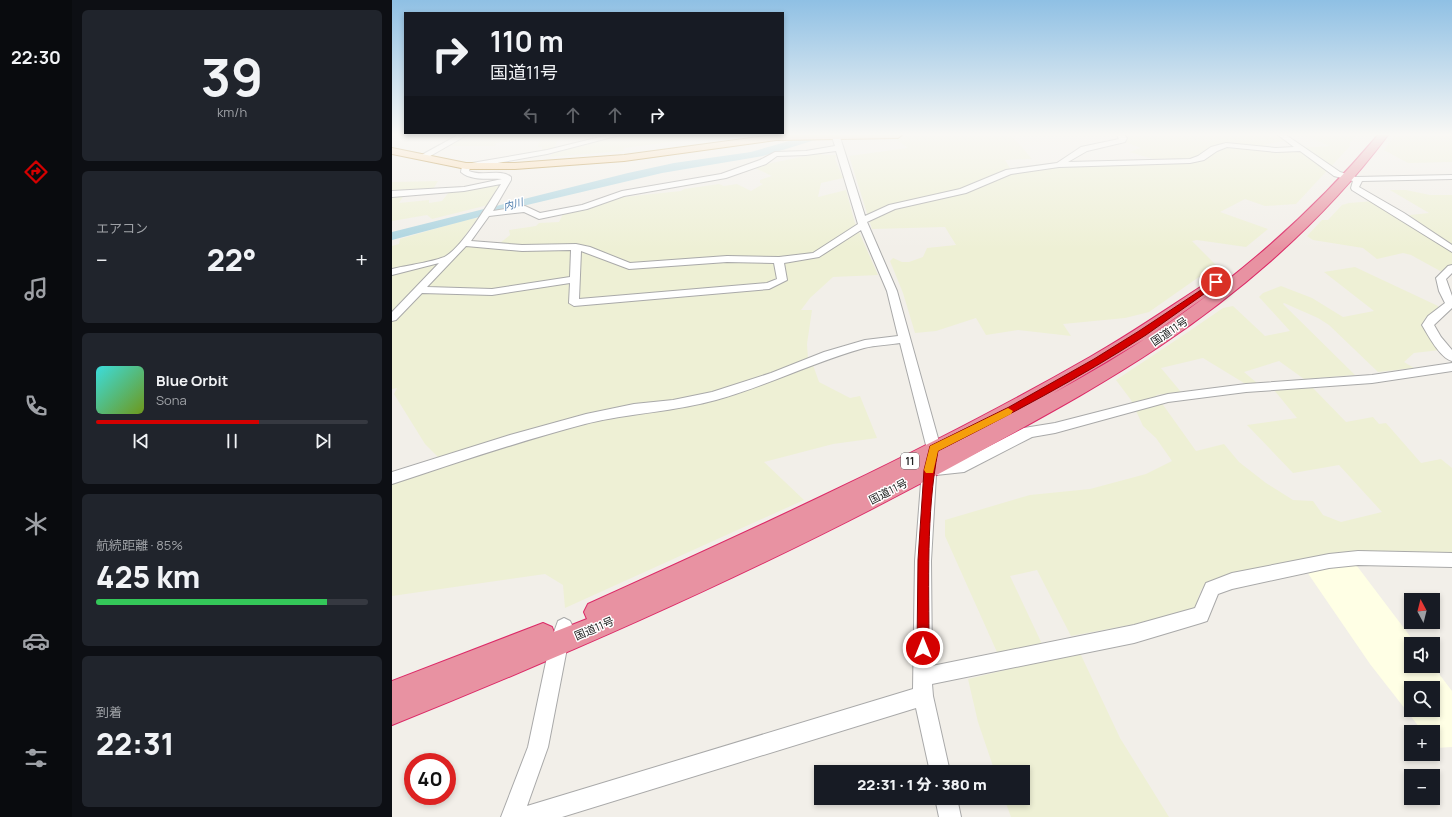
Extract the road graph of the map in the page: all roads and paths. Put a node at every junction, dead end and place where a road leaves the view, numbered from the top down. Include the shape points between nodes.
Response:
1 (467, 173) edge
2 (731, 173) edge
3 (847, 173) edge
4 (1006, 173) edge
5 (1342, 173) edge
6 (1349, 173) edge
7 (1350, 173) edge
8 (1347, 176) junction
9 (1452, 177) edge
10 (507, 180) junction
11 (392, 194) edge
12 (486, 213) junction
13 (862, 223) junction
14 (464, 243) junction
15 (576, 247) junction
16 (1452, 249) edge
17 (449, 258) junction
18 (780, 260) junction
19 (1452, 268) edge
20 (392, 272) edge
21 (575, 279) junction
22 (418, 290) junction
23 (392, 318) edge
24 (905, 339) junction
25 (1452, 357) edge
26 (1452, 367) edge
27 (934, 449) junction
28 (929, 470) junction
29 (392, 478) edge
30 (1452, 560) edge
31 (562, 635) junction
32 (923, 686) junction
33 (392, 695) edge
34 (392, 712) edge
35 (939, 765) edge
36 (947, 805) edge
37 (512, 817) edge
38 (527, 817) edge
39 (950, 817) edge

1 - 10 street via 497,175 506,177
2 - 12 street via 622,194 584,207 539,216 525,209
3 - 13 street
4 - 13 street via 958,192 892,206
5 - 8 street
6 - 8 highway, 国道11号 / 11
7 - 8 highway, 国道11号 / 11
8 - 9 street
8 - 16 street via 1358,181 1355,188
8 - 27 highway, 国道11号 / 11 via 1254,254 1142,333 1012,409
8 - 28 highway, 国道11号 / 11 via 1305,222 1271,254 1174,328 1101,375
10 - 11 street via 464,189
10 - 12 street
12 - 14 street
13 - 18 street via 816,255
13 - 24 street via 892,291
14 - 15 street via 522,248
14 - 17 street
15 - 18 street via 629,266 727,259
15 - 21 street
17 - 20 street
17 - 22 street
18 - 21 street via 782,280 769,286 574,303
19 - 25 street via 1441,278 1450,303 1445,310 1430,319 1428,325
21 - 22 street via 492,292
22 - 23 street
24 - 27 street
24 - 29 street via 865,344 828,355 714,396 586,419 510,440
26 - 28 street via 1372,379 1246,388 1168,398 1055,428 1029,432 959,468
27 - 28 street
27 - 31 highway, 国道11号 / 11
28 - 31 highway, 国道11号 / 11 via 765,552
28 - 32 street via 924,560
30 - 32 street via 1358,558 1330,561 1232,582 1212,588 1201,615 1191,619
31 - 33 highway, 国道11号 / 11
31 - 34 highway, 国道11号 / 11
31 - 37 street via 538,747
32 - 35 street
32 - 38 street
36 - 39 street

